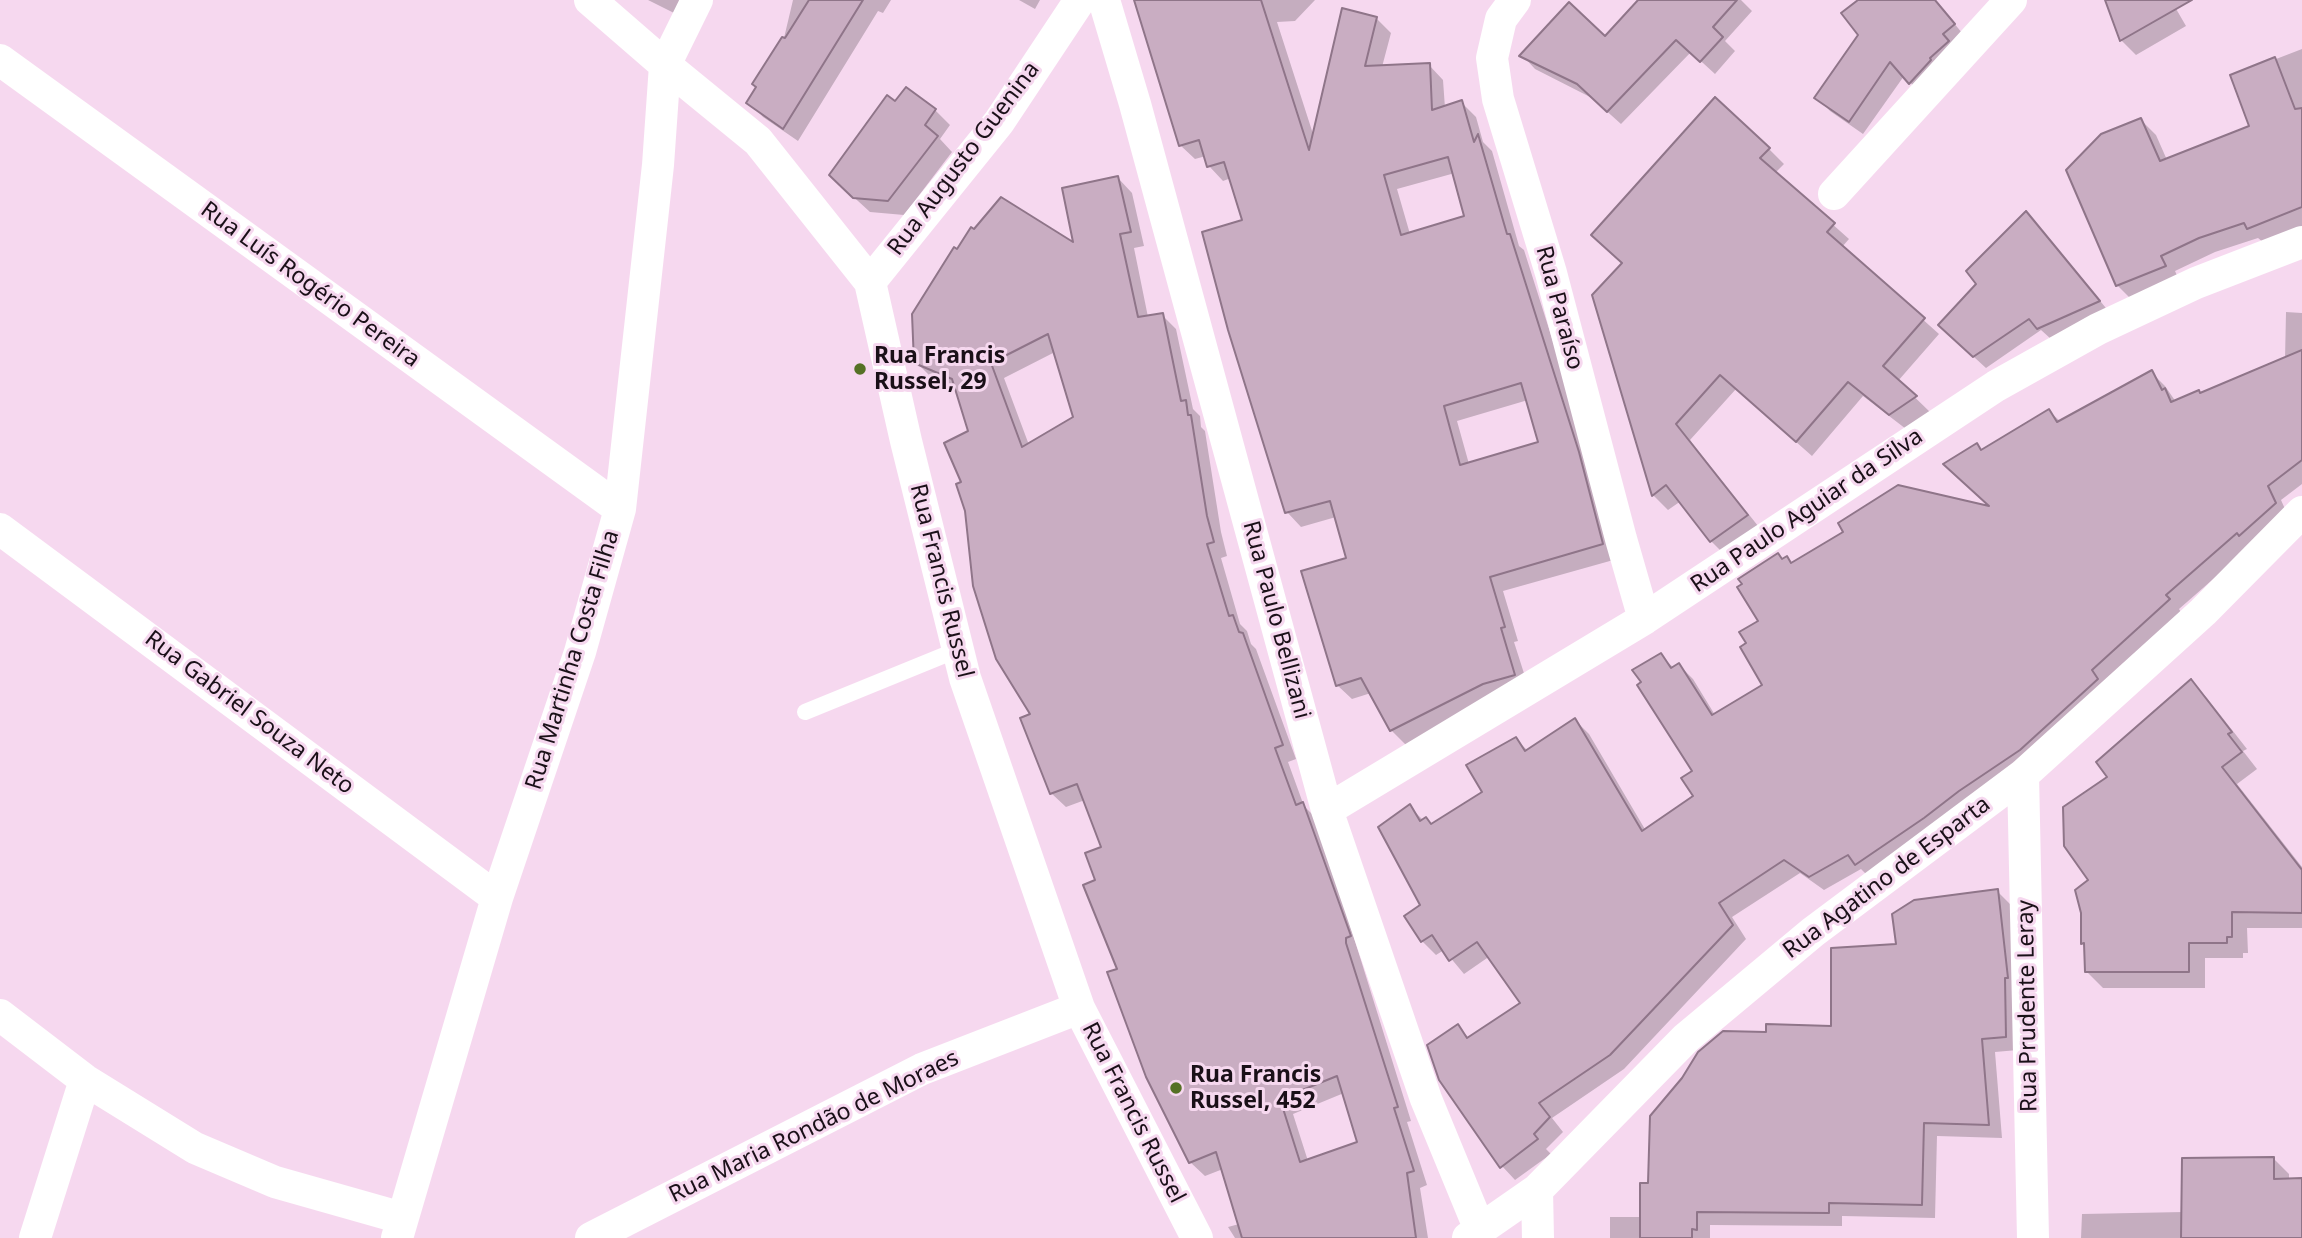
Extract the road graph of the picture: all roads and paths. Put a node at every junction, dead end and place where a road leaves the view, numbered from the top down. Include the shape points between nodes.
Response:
1 (590, 0) edge
2 (697, 0) edge
3 (1080, 0) edge
4 (1104, 0) edge
5 (1515, 0) edge
6 (2011, 0) edge
7 (0, 60) edge
8 (664, 65) junction
9 (1834, 194) dead end
10 (2302, 242) edge
11 (870, 282) junction
12 (620, 509) junction
13 (2302, 512) edge
14 (0, 529) edge
15 (1644, 619) junction
16 (957, 650) junction
17 (805, 712) dead end
18 (2023, 775) junction
19 (1328, 810) junction
20 (497, 898) junction
21 (1079, 1008) junction
22 (0, 1015) edge
23 (85, 1080) junction
24 (1537, 1190) junction
25 (400, 1228) edge
26 (1474, 1234) edge
27 (35, 1238) edge
28 (591, 1238) edge
29 (1197, 1238) edge
30 (1538, 1238) edge
31 (2033, 1238) edge

1 - 8 street, Rua Francis Russel
2 - 8 street
3 - 11 street, Rua Augusto Guenina via 999,122
4 - 19 street, Rua Paulo Bellizani
5 - 15 street, Rua Paraíso via 1501,19 1492,58 1498,99 1551,273
6 - 9 street
7 - 12 street, Rua Luís Rogério Pereira
8 - 11 street, Rua Francis Russel via 758,141
8 - 12 street, Rua Martinha Costa Filha via 658,165
10 - 15 street, Rua Paulo Aguiar da Silva via 2196,284 2049,355
11 - 16 street, Rua Francis Russel
12 - 20 street, Rua Martinha Costa Filha via 580,652
13 - 18 street, Rua Agatino de Esparta via 2203,612
14 - 20 street, Rua Gabriel Souza Neto
15 - 19 street, Rua Paulo Aguiar da Silva
16 - 17 lane
16 - 21 street, Rua Francis Russel
18 - 24 street, Rua Agatino de Esparta via 1813,932 1686,1038
18 - 31 street, Rua Prudente Leray
19 - 26 street, Rua Paulo Bellizani
20 - 25 street, Rua Martinha Costa Filha
21 - 28 street, Rua Maria Rondão de Moraes via 922,1069
21 - 29 street, Rua Francis Russel
22 - 23 street
23 - 25 street via 195,1148
23 - 27 street
24 - 26 street, Rua Agatino de Esparta
24 - 30 street

